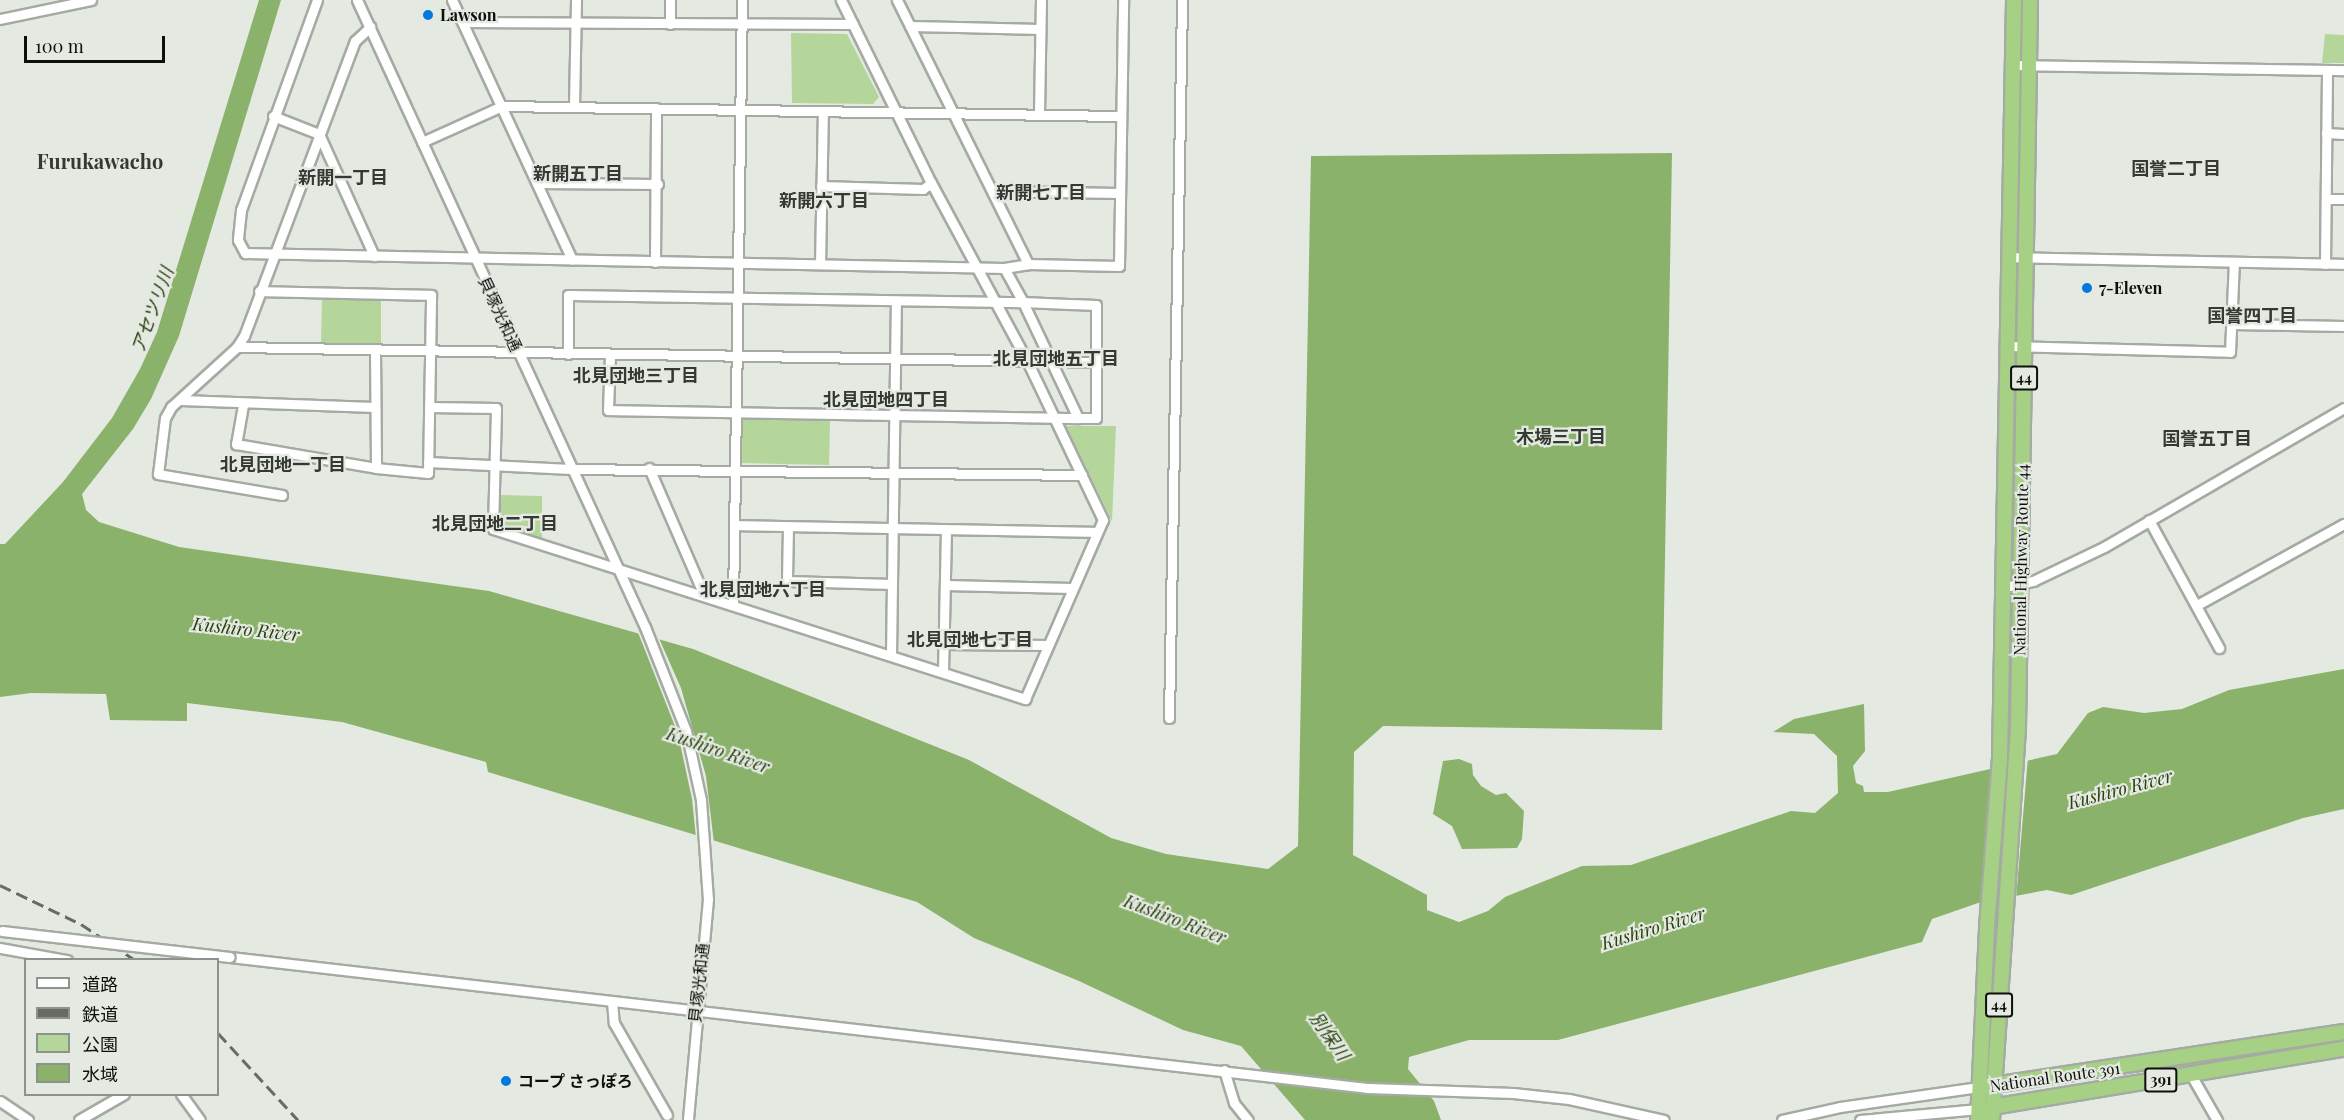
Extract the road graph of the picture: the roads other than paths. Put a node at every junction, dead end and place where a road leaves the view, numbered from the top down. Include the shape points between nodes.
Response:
1 (91, 0) edge
2 (317, 0) edge
3 (357, 0) edge
4 (452, 0) edge
5 (576, 0) edge
6 (670, 0) edge
7 (742, 0) edge
8 (841, 0) edge
9 (897, 0) edge
10 (1041, 0) edge
11 (1123, 0) edge
12 (1182, 0) edge
13 (2014, 0) edge
14 (2030, 0) edge
15 (0, 19) edge
16 (463, 22) junction
17 (576, 22) junction
18 (670, 24) junction
19 (741, 24) junction
20 (853, 24) junction
21 (910, 26) junction
22 (370, 27) junction
23 (1040, 29) junction
24 (2014, 64) junction
25 (2030, 65) junction
26 (2327, 70) junction
27 (2344, 70) edge
28 (502, 106) junction
29 (574, 106) junction
30 (656, 108) junction
31 (741, 111) junction
32 (823, 111) junction
33 (896, 112) junction
34 (953, 113) junction
35 (1039, 113) junction
36 (273, 116) junction
37 (1121, 116) junction
38 (2326, 133) junction
39 (319, 134) junction
40 (2344, 134) edge
41 (422, 142) junction
42 (537, 183) junction
43 (932, 183) junction
44 (658, 184) junction
45 (821, 186) junction
46 (993, 191) junction
47 (1120, 193) junction
48 (2326, 199) junction
49 (2344, 199) edge
50 (274, 255) junction
51 (374, 256) junction
52 (2009, 257) junction
53 (2025, 257) junction
54 (475, 258) junction
55 (572, 260) junction
56 (655, 262) junction
57 (2234, 262) junction
58 (739, 264) junction
59 (820, 264) junction
60 (1028, 264) junction
61 (2325, 264) junction
62 (2344, 264) edge
63 (976, 266) junction
64 (1004, 268) junction
65 (259, 291) junction
66 (737, 299) junction
67 (896, 302) junction
68 (1023, 302) junction
69 (997, 303) junction
70 (2232, 324) junction
71 (2344, 326) edge
72 (2008, 346) junction
73 (237, 347) junction
74 (2024, 347) junction
75 (375, 350) junction
76 (430, 351) junction
77 (519, 353) junction
78 (568, 354) junction
79 (610, 355) junction
80 (736, 355) junction
81 (896, 359) junction
82 (1050, 360) junction
83 (1026, 361) junction
84 (1096, 362) junction
85 (181, 400) junction
86 (243, 405) junction
87 (374, 407) junction
88 (429, 407) junction
89 (2344, 408) edge
90 (735, 413) junction
91 (896, 415) junction
92 (1078, 418) junction
93 (1055, 419) junction
94 (428, 462) junction
95 (495, 465) junction
96 (376, 468) junction
97 (649, 468) junction
98 (571, 469) junction
99 (735, 470) junction
100 (894, 471) junction
101 (1082, 475) junction
102 (282, 495) dead end
103 (2149, 519) junction
104 (2344, 524) edge
105 (734, 525) junction
106 (788, 527) junction
107 (893, 527) junction
108 (946, 529) junction
109 (1097, 532) junction
110 (618, 568) junction
111 (892, 584) junction
112 (945, 585) junction
113 (2020, 585) junction
114 (2005, 587) junction
115 (1072, 588) junction
116 (704, 595) junction
117 (733, 605) junction
118 (2197, 605) junction
119 (944, 644) junction
120 (1048, 645) junction
121 (2219, 648) dead end
122 (891, 655) junction
123 (943, 672) junction
124 (1169, 718) dead end
125 (1, 931) edge
126 (0, 948) edge
127 (56, 958) edge
128 (612, 1002) junction
129 (696, 1011) junction
130 (2344, 1032) edge
131 (2344, 1048) edge
132 (1224, 1070) junction
133 (2191, 1076) junction
134 (1994, 1086) junction
135 (1979, 1087) junction
136 (122, 1096) edge
137 (182, 1096) edge
138 (0, 1101) edge
139 (1978, 1114) edge
140 (1992, 1114) edge
141 (667, 1115) dead end
142 (28, 1120) edge
143 (79, 1120) edge
144 (200, 1120) edge
145 (688, 1120) edge
146 (1248, 1120) edge
147 (1664, 1120) edge
148 (1782, 1120) edge
149 (1860, 1120) edge
150 (2217, 1120) edge

1 - 15 street
2 - 36 street
3 - 22 street, 貝塚光和通
4 - 16 street
5 - 17 street
6 - 18 street
7 - 19 street
8 - 20 street
9 - 21 street
10 - 23 street
11 - 37 street
12 - 124 street
13 - 24 highway, National Highway Route 44 / 44
14 - 25 highway, National Highway Route 44 / 44
16 - 17 street
16 - 28 street
17 - 18 street
17 - 29 street
18 - 19 street
19 - 20 street
19 - 31 street
20 - 33 street
21 - 23 street
21 - 34 street
22 - 39 street via 355,41
22 - 41 street, 貝塚光和通
23 - 35 street
24 - 25 street
24 - 52 highway, National Highway Route 44 / 44
25 - 26 street
25 - 53 highway, National Highway Route 44 / 44
26 - 27 street
26 - 38 street
28 - 29 street
28 - 41 street
28 - 42 street
29 - 30 street
30 - 31 street
30 - 44 street
31 - 32 street
31 - 58 street
32 - 33 street
32 - 45 street
33 - 34 street
33 - 43 street
34 - 35 street
34 - 46 street
35 - 37 street
36 - 39 street
36 - 50 street via 242,210 238,240 244,253
37 - 47 street
38 - 40 street
38 - 48 street
39 - 50 street
39 - 51 street
41 - 54 street, 貝塚光和通
42 - 44 street
42 - 55 street
43 - 45 street via 922,189
43 - 63 street
44 - 56 street
45 - 59 street
46 - 47 street
46 - 60 street
47 - 60 street via 1119,266
48 - 49 street
48 - 61 street
50 - 51 street
50 - 65 street
51 - 54 street
52 - 53 street
52 - 72 highway, National Highway Route 44 / 44
53 - 57 street
53 - 74 highway, National Highway Route 44 / 44
54 - 55 street
54 - 77 street, 貝塚光和通
55 - 56 street
56 - 58 street
57 - 61 street
57 - 70 street
58 - 59 street
58 - 66 street
59 - 63 street
60 - 64 street
61 - 62 street
63 - 64 street
63 - 69 street
64 - 68 street
65 - 73 street
65 - 76 street via 431,295
66 - 67 street
66 - 78 street via 568,295
66 - 80 street
67 - 69 street
67 - 81 street
68 - 69 street
68 - 82 street
68 - 84 street via 1096,305
69 - 83 street
70 - 71 street
70 - 74 street via 2230,352
72 - 74 street
72 - 114 highway, National Highway Route 44 / 44
73 - 75 street
73 - 85 street
74 - 113 highway, National Highway Route 44 / 44
75 - 76 street
75 - 87 street
76 - 77 street
76 - 88 street
77 - 78 street
77 - 98 street, 貝塚光和通
78 - 79 street
79 - 80 street
79 - 90 street via 608,410
80 - 81 street
80 - 90 street
81 - 83 street
81 - 91 street
82 - 83 street
82 - 84 street
82 - 92 street
83 - 93 street
84 - 92 street via 1096,418
85 - 86 street
85 - 102 street via 165,418 158,474
86 - 87 street
86 - 96 street via 236,444
87 - 96 street
88 - 94 street
88 - 95 street via 496,408
89 - 103 street
90 - 91 street
90 - 99 street
91 - 93 street
91 - 100 street
92 - 93 street
93 - 101 street
94 - 95 street
94 - 96 street via 428,473
95 - 98 street
95 - 110 street via 493,529
97 - 98 street
97 - 99 street
97 - 116 street
98 - 110 street, 貝塚光和通
99 - 100 street
99 - 105 street
100 - 101 street
100 - 107 street
101 - 109 street via 1103,520
103 - 113 street via 2104,547
103 - 118 street
104 - 118 street
105 - 106 street
105 - 117 street
106 - 107 street
106 - 111 street via 787,581
107 - 108 street
107 - 111 street
108 - 109 street
108 - 112 street
109 - 115 street
110 - 116 street
110 - 129 street, 貝塚光和通 via 691,747 708,899
111 - 122 street
112 - 115 street
112 - 119 street
113 - 114 street
113 - 134 highway, National Highway Route 44 / 44 via 2016,755
114 - 135 highway, 44 via 2000,758
115 - 120 street
116 - 117 street
117 - 122 street
118 - 121 street
119 - 120 street
119 - 123 street
120 - 123 street via 1025,699
122 - 123 street
125 - 128 street, bridge
126 - 127 street
128 - 129 street
128 - 141 street via 614,1023
129 - 132 street
129 - 145 street, 貝塚光和通
130 - 134 highway, National Route 391 / 391
131 - 133 highway, 391
132 - 146 street via 1234,1103
132 - 147 street via 1439,1093 1513,1093 1569,1099
133 - 140 highway, 391
133 - 150 street
134 - 135 highway, National Route 391 / 391
134 - 140 highway, National Highway Route 44 / 44
135 - 139 highway, 44
135 - 148 street via 1840,1107
136 - 143 street
137 - 144 street
138 - 142 street
139 - 140 highway, 391
139 - 149 street

